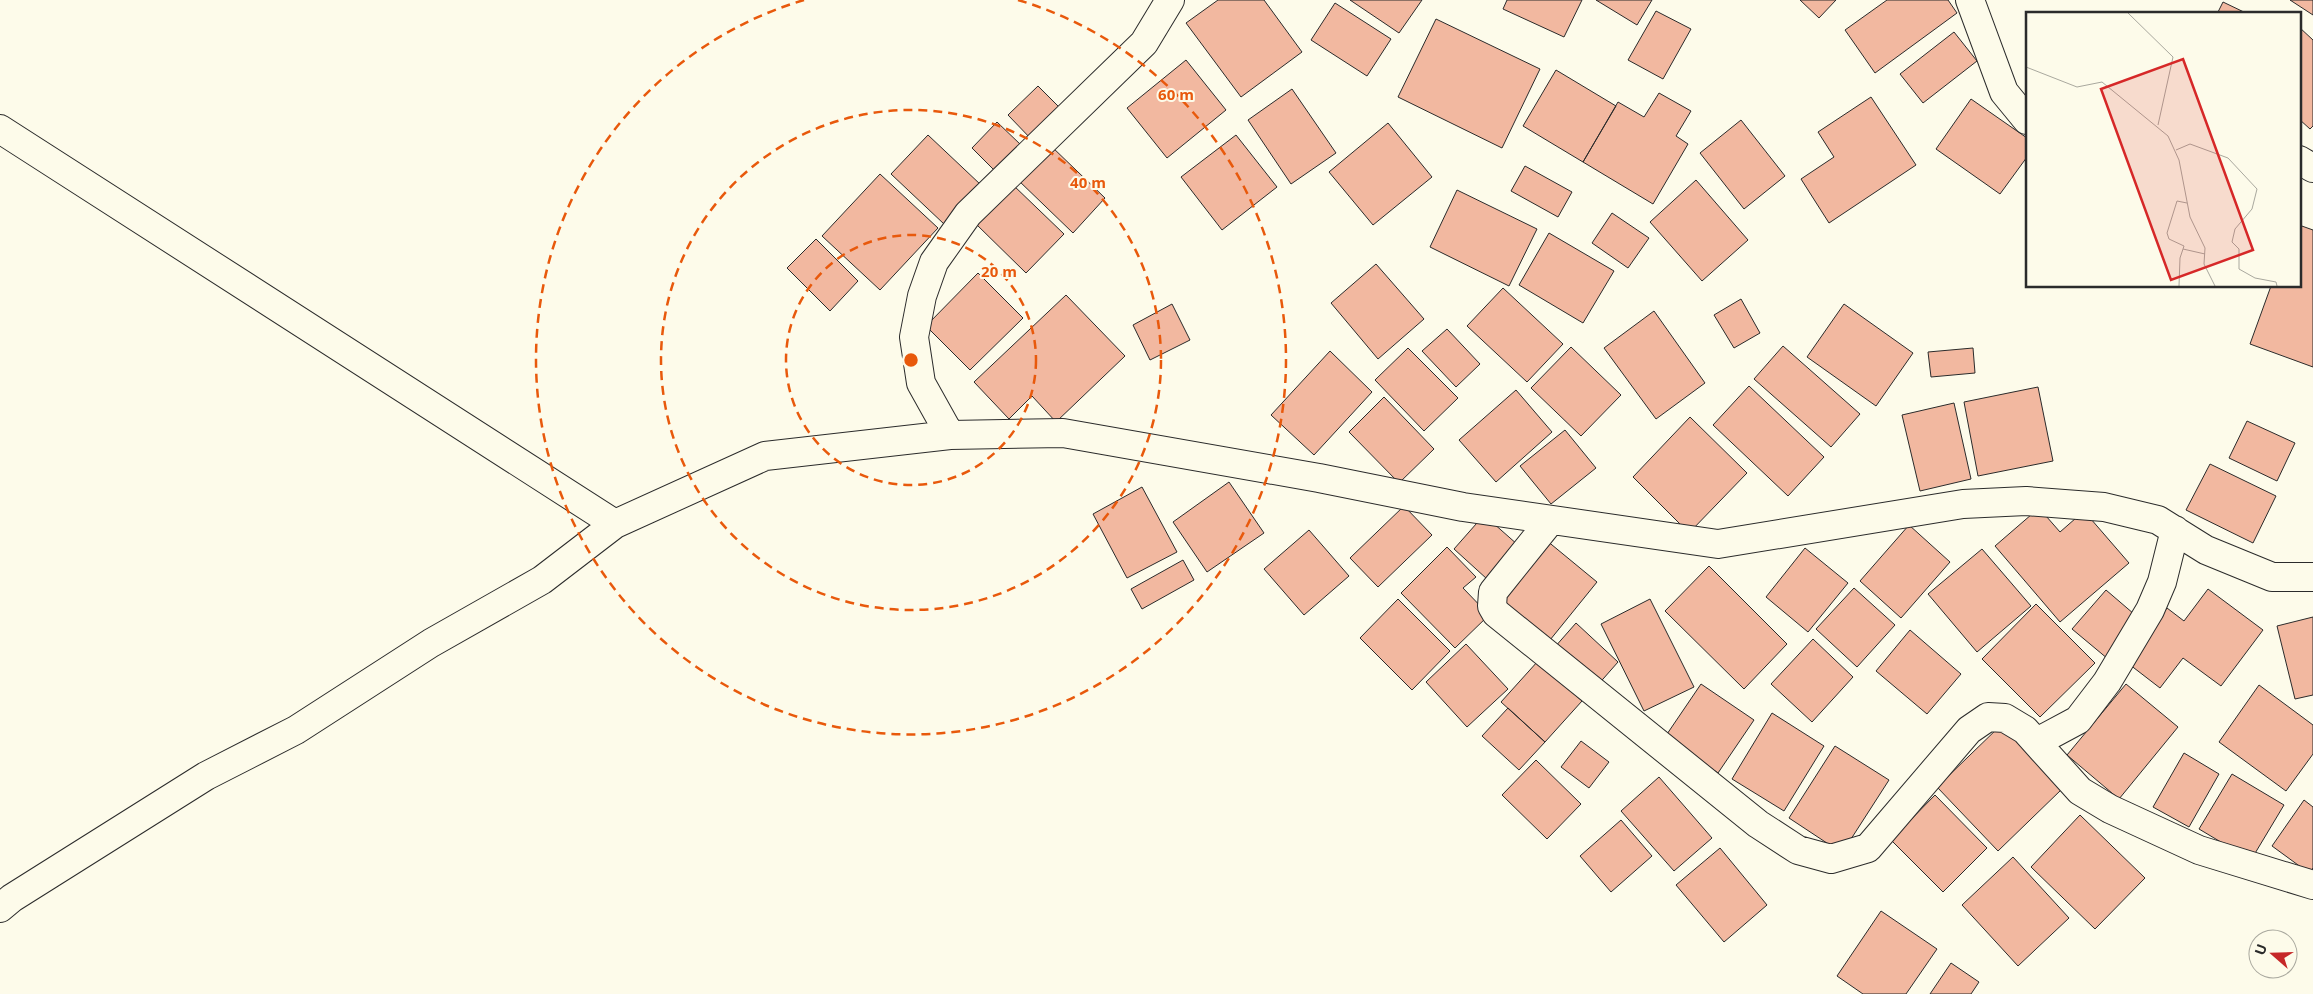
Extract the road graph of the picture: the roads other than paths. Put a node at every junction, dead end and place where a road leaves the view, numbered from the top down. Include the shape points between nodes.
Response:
1 (1170, 0) edge
2 (1970, 0) edge
3 (2026, 119) edge
4 (0, 129) edge
5 (2300, 161) edge
6 (2313, 168) edge
7 (950, 435) junction
8 (1550, 521) junction
9 (615, 524) junction
10 (2174, 530) junction
11 (2313, 577) edge
12 (2037, 742) junction
13 (2313, 885) edge
14 (0, 908) edge

1 - 7 street via 1144,43 968,214 934,262 922,296 914,337 921,383
2 - 3 street via 2004,92
4 - 9 street
5 - 6 street
7 - 8 street via 1063,433
7 - 9 street via 765,456
8 - 10 street via 1718,544 1963,504 2026,501 2104,507 2158,520
8 - 12 street via 1493,592 1492,606 1496,613 1758,824 1798,850 1831,859 1868,848 1969,730 1988,717 2004,718 2025,730
9 - 14 street via 542,580 432,643 296,730 206,776
10 - 11 street via 2206,550 2272,577
10 - 12 street via 2162,582 2150,610 2107,682 2078,720
12 - 13 street via 2080,791 2110,809 2199,850

